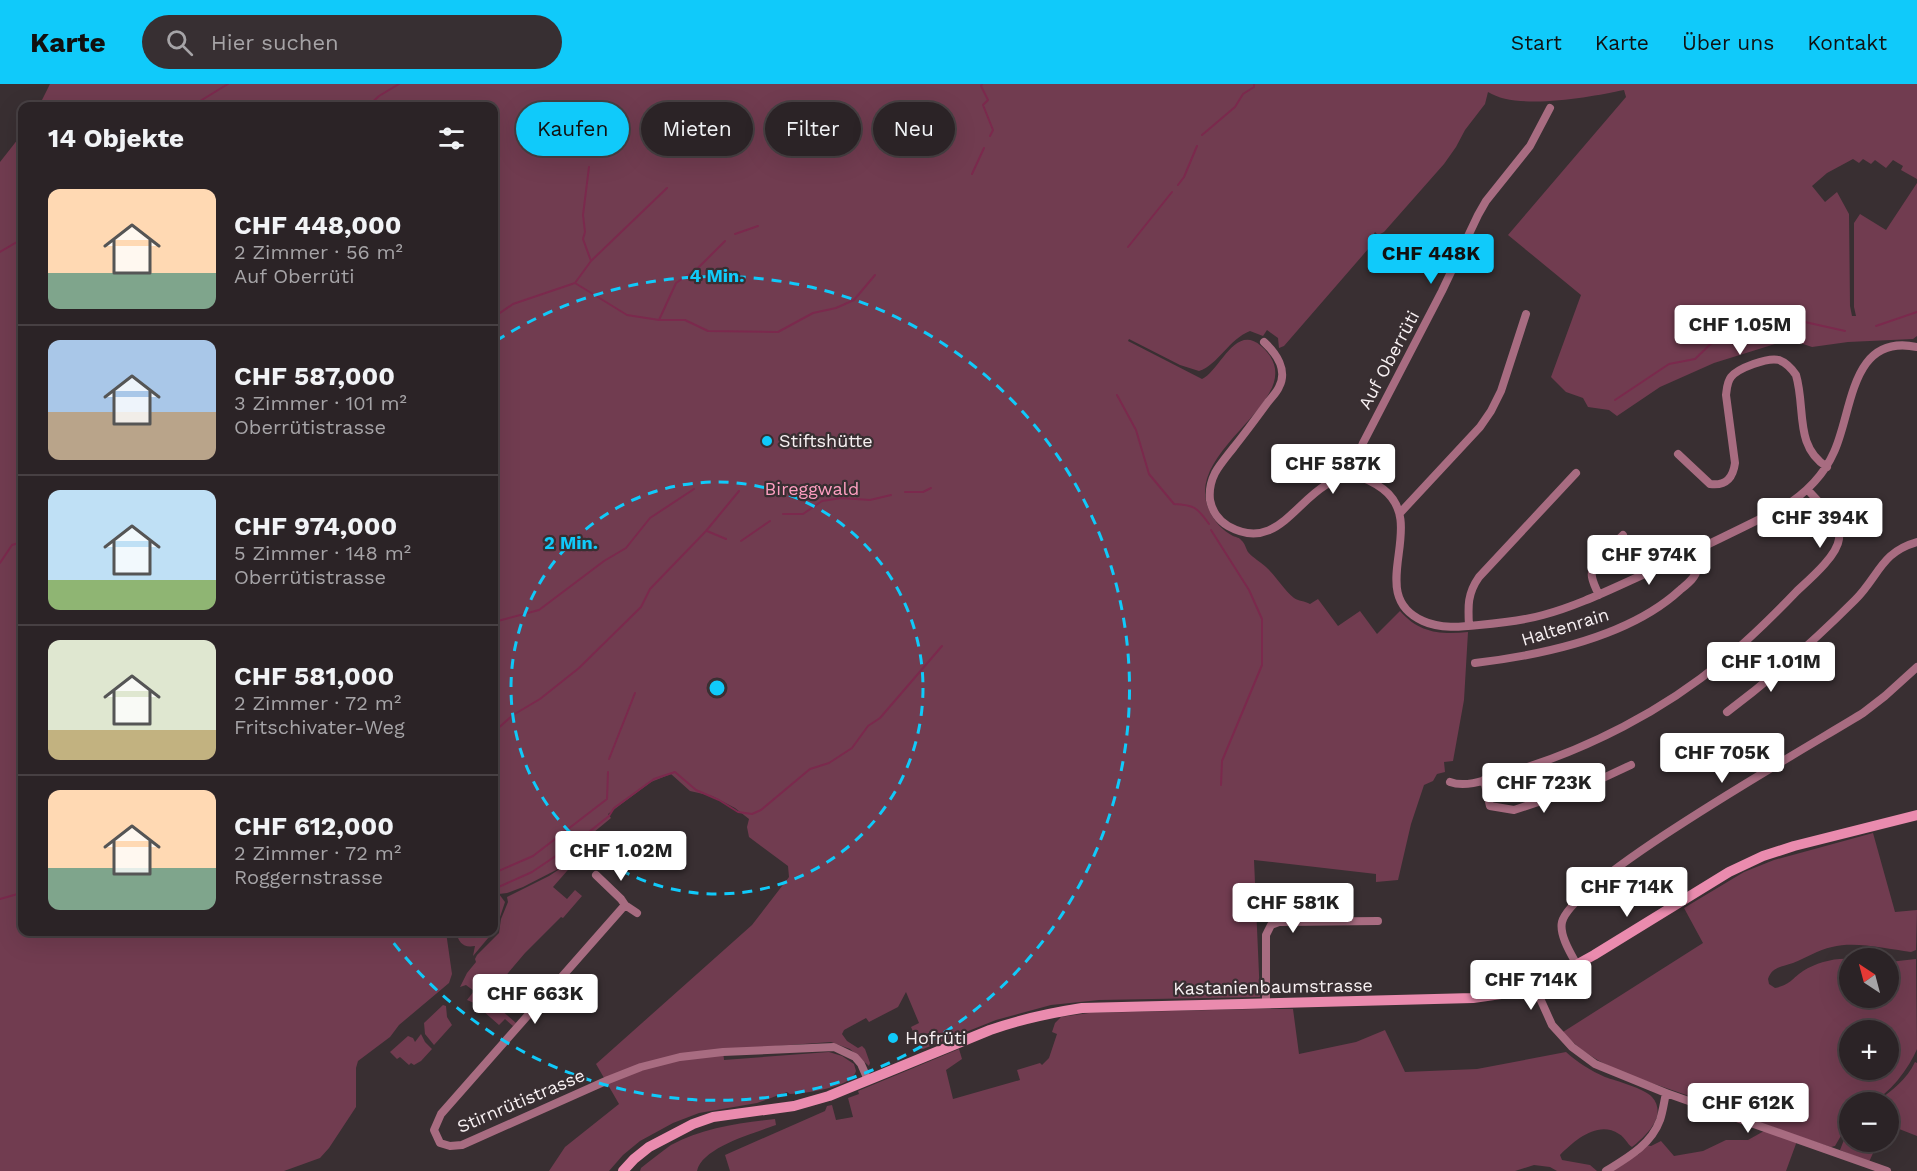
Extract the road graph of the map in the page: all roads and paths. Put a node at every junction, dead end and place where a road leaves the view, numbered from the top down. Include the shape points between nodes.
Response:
1 (1551, 108) dead end
2 (1526, 314) dead end
3 (1264, 342) dead end
4 (1917, 347) edge
5 (1678, 454) dead end
6 (1827, 467) junction
7 (1576, 473) dead end
8 (1356, 477) junction
9 (1808, 490) junction
10 (1400, 513) junction
11 (1623, 535) dead end
12 (1917, 542) edge
13 (1693, 552) junction
14 (1599, 595) junction
15 (1469, 626) junction
16 (1475, 663) dead end
17 (1917, 667) edge
18 (1727, 712) dead end
19 (1631, 765) dead end
20 (1484, 780) junction
21 (1450, 782) dead end
22 (1917, 815) edge
23 (596, 875) dead end
24 (625, 905) junction
25 (637, 913) dead end
26 (1378, 921) dead end
27 (1576, 965) junction
28 (1534, 985) junction
29 (1266, 1004) junction
30 (868, 1080) junction
31 (1666, 1093) junction
32 (626, 1170) edge
33 (1606, 1171) edge
34 (1887, 1171) edge

1 - 8 street, Auf Oberrüti via 1530,147 1478,215 1363,443
2 - 10 street via 1502,391 1491,411
3 - 8 street via 1281,364 1280,386 1215,472 1210,502 1219,519 1247,534 1262,533 1276,528 1327,483
4 - 6 street via 1888,347 1860,371
5 - 6 street via 1710,484 1728,481 1735,463 1727,385 1743,368 1771,360 1786,364 1796,375 1807,446 1816,460
6 - 9 street
7 - 15 street via 1472,587 1468,599
8 - 10 street via 1386,492
9 - 13 street via 1782,508
9 - 20 street via 1835,522 1838,545 1803,586 1739,648 1676,695 1622,727 1564,753
10 - 15 street via 1401,541 1395,572 1402,601 1425,622
11 - 14 street via 1592,569
12 - 18 street via 1892,553 1856,598
13 - 14 street
13 - 16 street, Haltenrain via 1697,561 1695,576 1652,611 1608,632 1543,652
14 - 15 street via 1543,615
17 - 27 street via 1863,713 1662,837 1592,889 1562,921 1561,929
19 - 20 street via 1586,786 1514,810 1490,806
20 - 21 street
22 - 27 street, Kastanienbaumstrasse via 1764,855 1729,872
23 - 24 street
24 - 25 street
24 - 30 street, Stirnrütistrasse via 441,1114 434,1130 440,1143 462,1145 608,1080 680,1057 834,1047 855,1057
26 - 29 street via 1271,925 1266,935
27 - 28 street, Kastanienbaumstrasse
28 - 29 street, Kastanienbaumstrasse via 1473,998
28 - 31 street via 1552,1024 1581,1055
29 - 30 street, Kastanienbaumstrasse via 1082,1008 1047,1013 990,1030
30 - 32 street, Kastanienbaumstrasse via 805,1104 713,1117 693,1124 649,1147
31 - 33 street via 1652,1137
31 - 34 street

